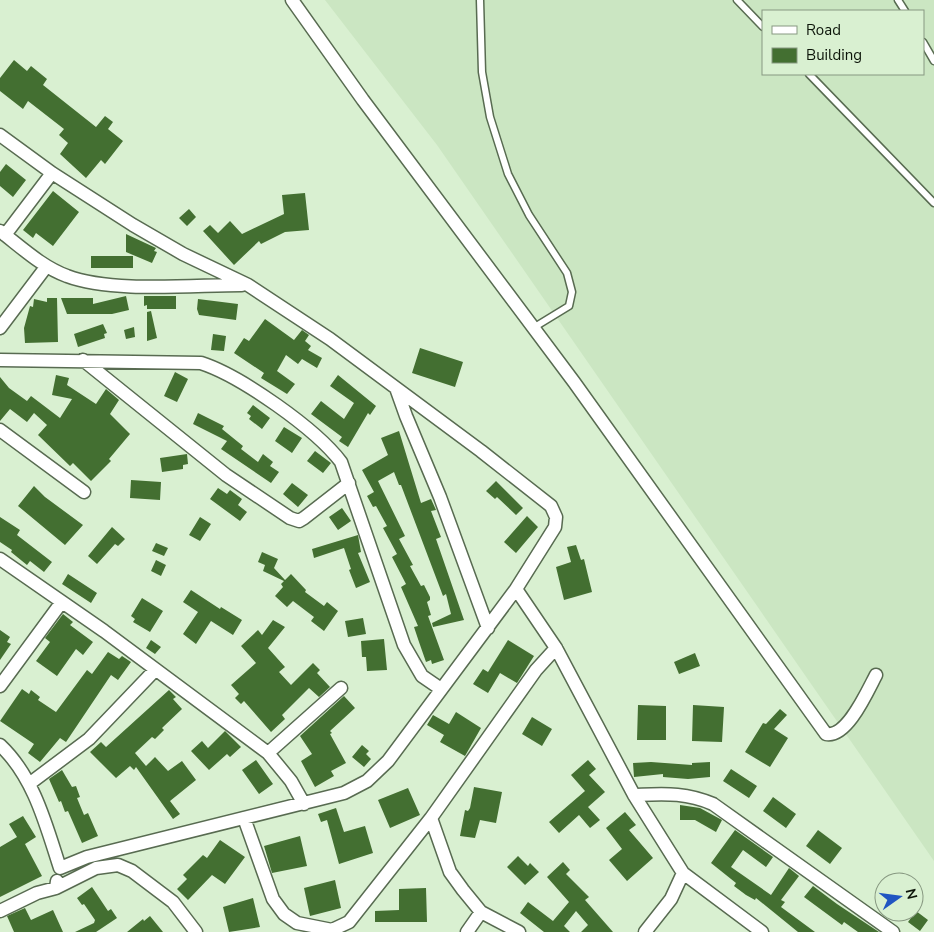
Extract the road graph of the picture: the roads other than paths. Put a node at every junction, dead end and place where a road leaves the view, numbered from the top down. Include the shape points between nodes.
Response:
1 (292, 0) edge
2 (480, 0) edge
3 (737, 0) edge
4 (762, 26) edge
5 (924, 44) edge
6 (934, 60) edge
7 (810, 75) edge
8 (0, 135) edge
9 (52, 173) junction
10 (934, 203) edge
11 (2, 233) edge
12 (46, 267) junction
13 (248, 286) junction
14 (0, 328) edge
15 (533, 328) junction
16 (0, 360) edge
17 (83, 360) junction
18 (396, 388) junction
19 (0, 430) edge
20 (349, 483) junction
21 (84, 492) dead end
22 (0, 559) edge
23 (516, 589) junction
24 (61, 603) junction
25 (488, 628) junction
26 (556, 648) junction
27 (155, 670) junction
28 (876, 675) dead end
29 (0, 686) edge
30 (341, 688) dead end
31 (441, 689) junction
32 (0, 746) edge
33 (268, 753) junction
34 (29, 784) junction
35 (634, 795) junction
36 (304, 804) junction
37 (244, 818) junction
38 (431, 818) junction
39 (60, 868) junction
40 (683, 873) junction
41 (56, 888) junction
42 (0, 911) edge
43 (481, 912) junction
44 (196, 932) edge
45 (467, 932) edge
46 (519, 932) edge
47 (645, 932) edge
48 (762, 932) edge
49 (893, 932) edge

1 - 15 street
2 - 15 lane via 482,72 490,117 505,166 529,215 567,273 572,292 568,306
3 - 4 lane
5 - 6 lane
7 - 10 lane
8 - 9 street
9 - 11 street
9 - 13 street via 133,225
11 - 12 street
12 - 13 street via 86,282
12 - 14 street
13 - 18 street via 330,339
15 - 28 street via 826,734 833,736 840,732
16 - 17 street
17 - 20 street via 201,362 220,369 311,431 341,462
17 - 20 street via 226,475 290,518 299,521
18 - 23 street via 551,506 556,517 555,527
18 - 25 street
19 - 21 street
20 - 31 street via 404,644 422,676
22 - 24 street
23 - 25 street
23 - 26 street
24 - 27 street
24 - 29 street
25 - 31 street
26 - 35 street
26 - 38 street via 520,692
27 - 33 street
27 - 34 street via 89,739
30 - 33 street
31 - 36 street via 388,761 368,781 344,793
32 - 34 street
33 - 36 street via 291,781
34 - 39 street via 48,828
35 - 40 street
35 - 49 street via 694,796 713,804
36 - 37 street
37 - 38 street via 270,891 284,914 296,923 332,930 349,922
37 - 39 street via 87,857
38 - 43 street via 450,872
39 - 41 street
40 - 47 street via 671,899
40 - 48 street
41 - 42 street
41 - 44 street via 96,868 118,865 132,871 173,902
43 - 45 street
43 - 46 street

